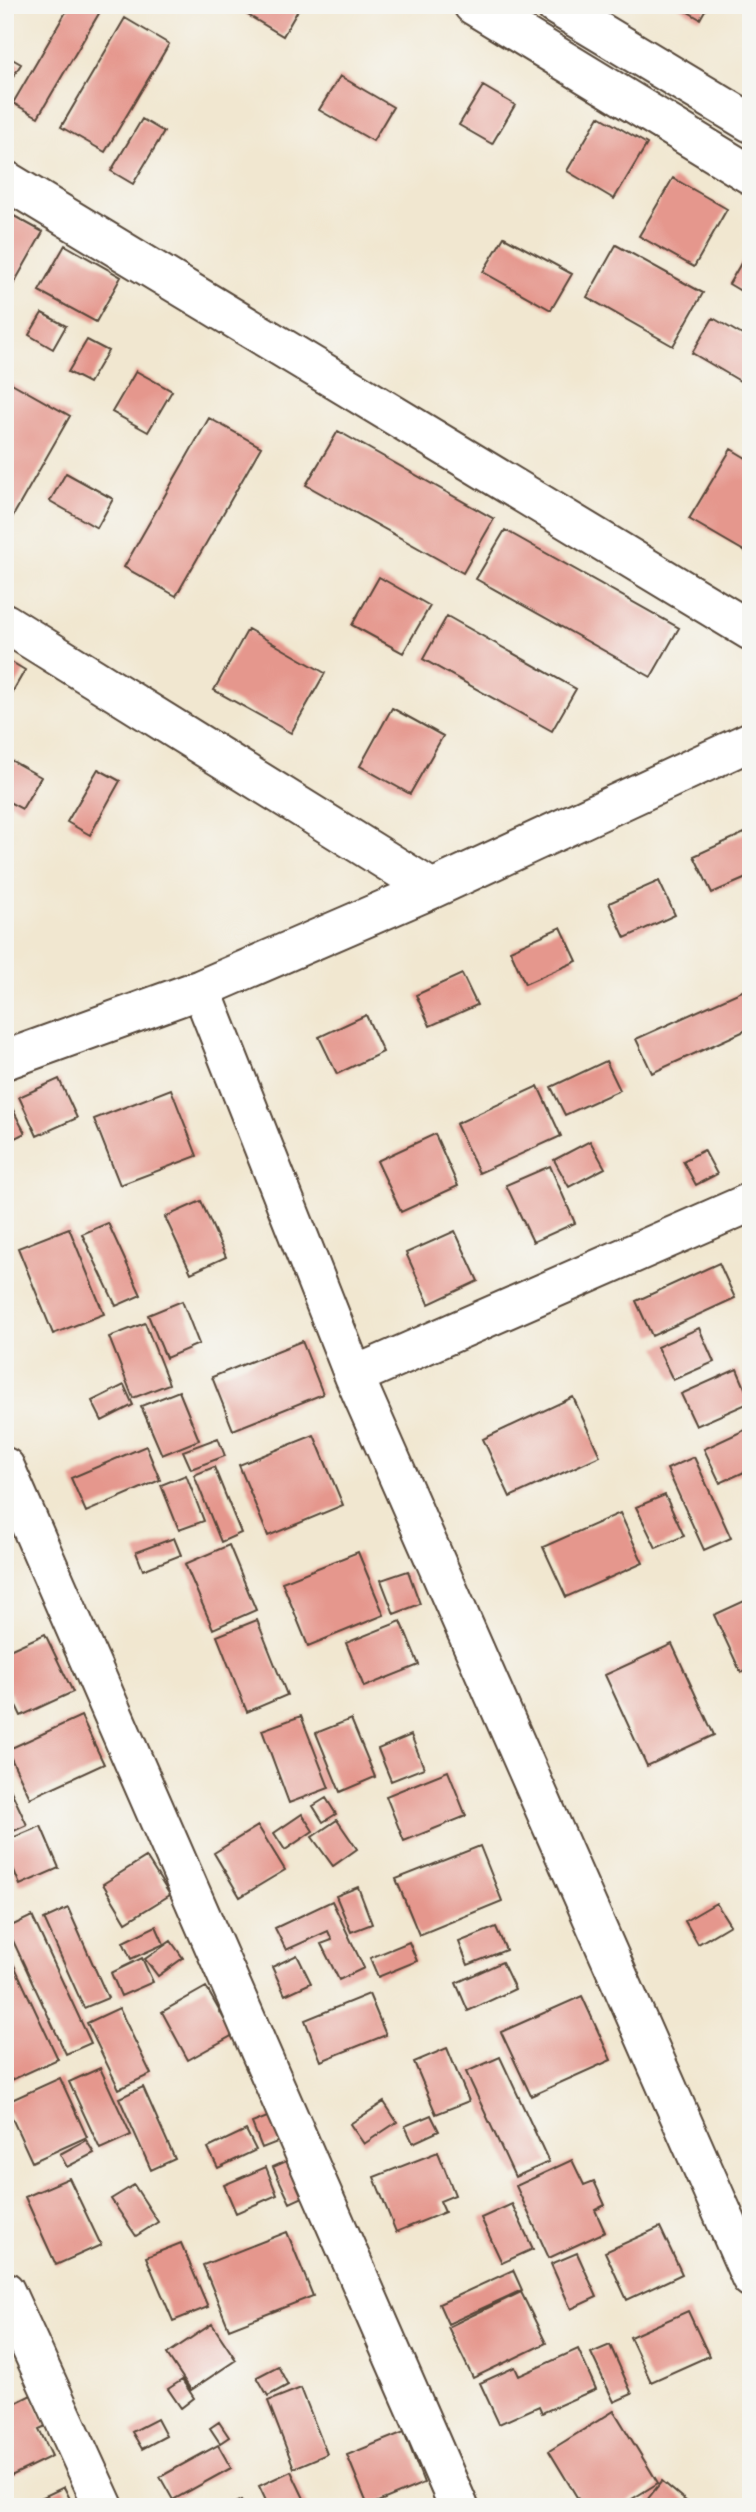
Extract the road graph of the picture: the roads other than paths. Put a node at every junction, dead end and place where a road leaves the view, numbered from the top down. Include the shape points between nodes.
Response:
1 (473, 5) edge
2 (555, 5) edge
3 (597, 16) edge
4 (570, 63) junction
5 (751, 123) edge
6 (751, 175) edge
7 (5, 180) edge
8 (5, 623) edge
9 (751, 631) edge
10 (751, 741) edge
11 (432, 889) junction
12 (201, 989) junction
13 (5, 1060) edge
14 (751, 1202) edge
15 (354, 1376) junction
16 (5, 1467) edge
17 (751, 2278) edge
18 (5, 2291) edge
19 (104, 2507) edge
20 (459, 2507) edge

1 - 4 street
2 - 3 street
3 - 4 street
3 - 5 street
4 - 6 street
7 - 9 street
8 - 11 street
10 - 11 street
11 - 12 street
12 - 13 street
12 - 15 street
14 - 15 street
15 - 17 street
16 - 20 street
18 - 19 street

